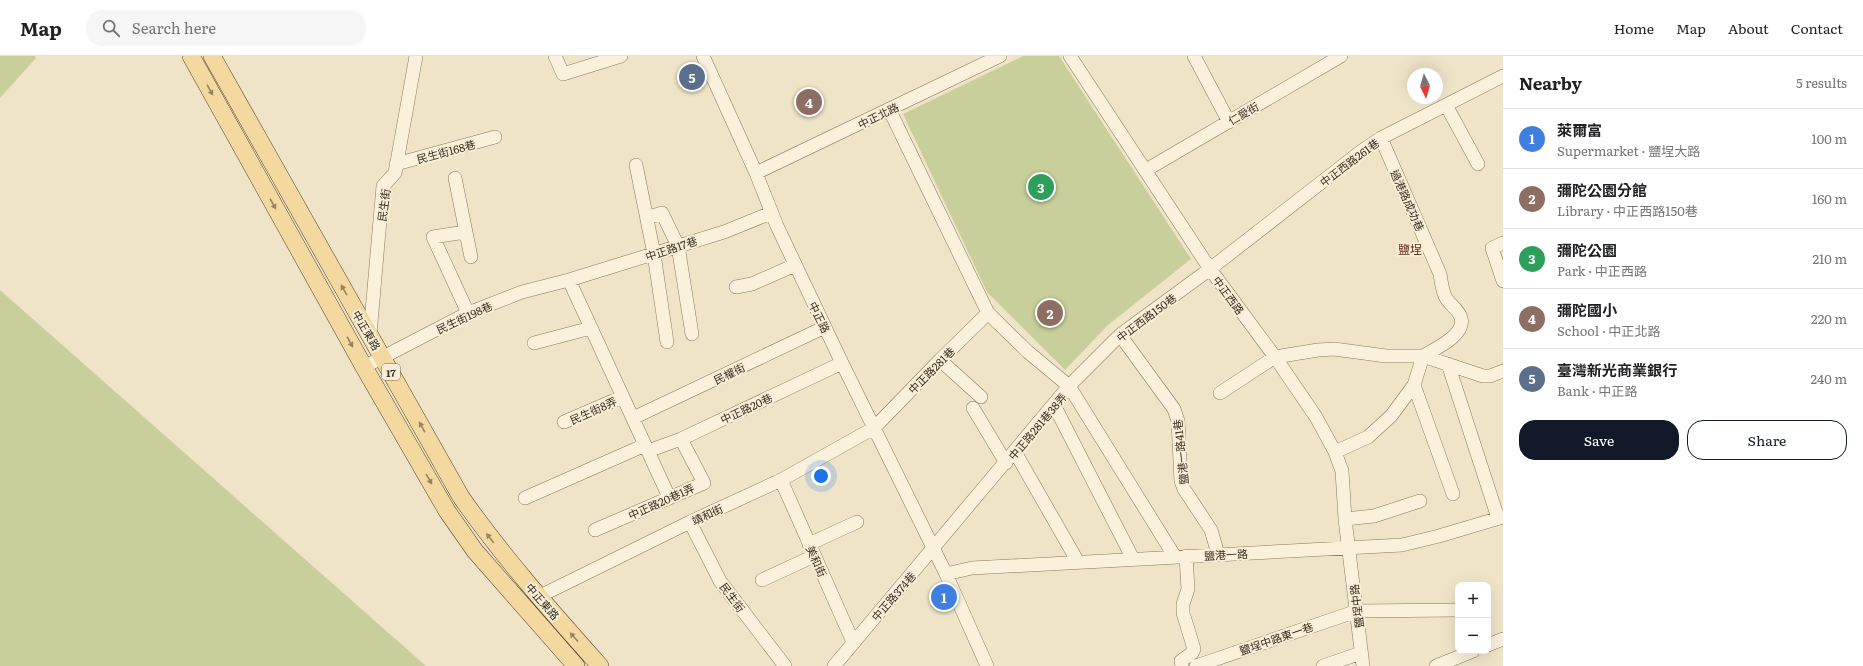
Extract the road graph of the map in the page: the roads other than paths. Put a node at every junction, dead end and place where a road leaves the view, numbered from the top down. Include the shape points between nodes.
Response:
1 (191, 56) edge
2 (212, 56) edge
3 (554, 56) edge
4 (621, 56) edge
5 (703, 56) edge
6 (1000, 56) edge
7 (1070, 56) edge
8 (1194, 56) edge
9 (1341, 56) edge
10 (419, 57) edge
11 (1503, 76) edge
12 (1446, 105) junction
13 (889, 110) junction
14 (1229, 122) junction
15 (495, 137) dead end
16 (1380, 138) junction
17 (396, 164) junction
18 (1478, 164) dead end
19 (636, 165) dead end
20 (1146, 170) junction
21 (756, 173) junction
22 (455, 178) dead end
23 (771, 213) junction
24 (647, 218) junction
25 (465, 232) junction
26 (1503, 242) edge
27 (678, 246) junction
28 (654, 254) junction
29 (470, 257) dead end
30 (795, 265) junction
31 (1210, 269) junction
32 (1503, 279) edge
33 (569, 280) junction
34 (736, 287) dead end
35 (468, 313) junction
36 (988, 313) junction
37 (825, 326) junction
38 (591, 328) junction
39 (370, 334) junction
40 (692, 334) dead end
41 (1120, 335) junction
42 (667, 342) dead end
43 (534, 343) dead end
44 (1423, 356) junction
45 (382, 357) junction
46 (1275, 358) junction
47 (940, 360) junction
48 (842, 363) junction
49 (1448, 364) junction
50 (364, 367) junction
51 (1503, 371) edge
52 (1414, 385) junction
53 (1069, 386) junction
54 (1220, 393) dead end
55 (622, 397) junction
56 (981, 397) dead end
57 (1054, 405) junction
58 (973, 408) dead end
59 (633, 418) junction
60 (564, 422) dead end
61 (874, 428) junction
62 (681, 439) junction
63 (647, 448) junction
64 (1015, 452) junction
65 (1335, 452) junction
66 (1006, 463) junction
67 (781, 480) junction
68 (1453, 494) dead end
69 (669, 497) junction
70 (525, 498) dead end
71 (1420, 501) dead end
72 (1500, 517) edge
73 (1346, 519) junction
74 (690, 522) junction
75 (857, 522) dead end
76 (594, 530) dead end
77 (1349, 547) junction
78 (934, 549) junction
79 (812, 550) junction
80 (1218, 554) junction
81 (1180, 556) junction
82 (1133, 559) junction
83 (1078, 562) junction
84 (946, 574) junction
85 (762, 580) dead end
86 (538, 597) junction
87 (1455, 610) edge
88 (1357, 611) junction
89 (1503, 639) edge
90 (853, 642) junction
91 (1491, 644) edge
92 (1361, 653) junction
93 (1466, 654) edge
94 (576, 666) edge
95 (600, 666) edge
96 (785, 666) edge
97 (834, 666) edge
98 (987, 666) edge
99 (1182, 666) edge
100 (1196, 666) edge
101 (1323, 666) edge
102 (1363, 666) edge
103 (1436, 666) edge

1 -> 50 main road, 中正東路 / 17
39 -> 2 main road, 中正東路 / 17
3 - 4 street via 563,74
5 - 21 street, 中正路
6 - 13 street, 中正北路
7 - 20 street, 中正西路
8 - 14 street
9 - 14 street, 仁愛街
10 - 17 street, 民生街
11 - 12 street, 中正西路261巷
12 - 16 street, 中正西路261巷
12 - 18 street
13 - 21 street, 中正北路
13 - 36 street, 中正路281巷38弄
14 - 20 street, 仁愛街
15 - 17 street, 民生街168巷
16 - 31 street, 中正西路261巷
16 - 44 street, 過港路成功巷 via 1440,274 1444,294 1462,319 1461,326 1453,338
17 - 39 street, 民生街 via 395,173 383,186
19 - 24 street
20 - 31 street, 中正西路
21 - 23 street, 中正路
22 - 25 street
23 - 27 street, 中正路17巷 via 724,232
23 - 30 street, 中正路
24 - 27 street via 662,213
24 - 28 street
25 - 29 street
25 - 35 street via 433,237
26 - 32 street via 1492,246
27 - 28 street, 中正路17巷
27 - 40 street
28 - 33 street, 中正路17巷
28 - 42 street
30 - 34 street via 752,284
30 - 37 street, 中正路
31 - 41 street, 中正西路150巷
31 - 46 street, 中正西路
33 - 35 street, 民生街198巷 via 522,292
33 - 38 street
35 - 45 street, 民生街198巷
36 - 47 street, 中正路281巷
36 - 53 street, 中正路281巷38弄 via 1028,352
37 - 48 street, 中正路
37 - 59 street, 民權街
38 - 43 street
38 - 55 street
39 - 45 main road, 中正東路 / 17
41 - 53 street, 中正西路150巷
41 - 80 street, 鹽港一路41巷 via 1174,409 1178,421 1182,485 1211,530
44 - 46 street via 1386,356 1334,349
44 - 49 street
44 - 52 street
45 - 50 street, 民生街198巷
86 -> 45 main road, 中正東路 / 17 via 461,497
46 - 54 street
46 - 65 street, 中正西路 via 1316,417
47 - 56 street
47 - 61 street, 中正路281巷
48 - 61 street, 中正路
48 - 62 street, 中正路20巷
49 - 51 street via 1483,376
49 - 72 street
50 -> 94 main road, 中正東路 / 17 via 447,510 476,551
52 - 65 street via 1391,416 1368,436
52 - 68 street
53 - 57 street, 中正路281巷38弄
53 - 81 street
55 - 59 street
55 - 60 street, 民生街8弄
57 - 64 street, 中正路281巷38弄
57 - 82 street
58 - 66 street
59 - 63 street
61 - 67 street, 靖和街
61 - 78 street, 中正路
62 - 63 street, 中正路20巷
62 - 69 street, 中正路20巷1弄 via 704,483
63 - 69 street
63 - 70 street, 中正路20巷
64 - 66 street, 中正路281巷38弄
64 - 83 street
65 - 73 street, 中正西路 via 1342,471
66 - 78 street, 中正路281巷38弄
67 - 74 street, 靖和街
67 - 79 street, 美和街
69 - 76 street, 中正路20巷1弄
71 - 73 street via 1374,516
72 - 77 street, 鹽港一路 via 1402,545
73 - 77 street, 中正西路
74 - 86 street, 靖和街
74 - 96 street, 民生街 via 720,581
75 - 79 street
77 - 80 street, 鹽港一路
77 - 88 street, 鹽埕中路
78 - 84 street, 中正路
78 - 90 street, 中正路374巷
79 - 85 street
79 - 90 street, 美和街
80 - 81 street, 鹽港一路
81 - 82 street, 鹽港一路
81 - 99 street via 1188,589 1183,613 1194,649 1181,661
82 - 83 street, 鹽港一路
83 - 84 street, 鹽港一路 via 972,568
84 - 98 street, 中正路
95 -> 86 main road, 中正東路 / 17
87 - 88 street, 鹽埕中路東一巷
88 - 92 street, 鹽埕中路
88 - 100 street, 鹽埕中路東一巷
89 - 91 street
90 - 97 street, 中正路374巷
92 - 101 street
92 - 102 street, 鹽埕中路
93 - 103 street

